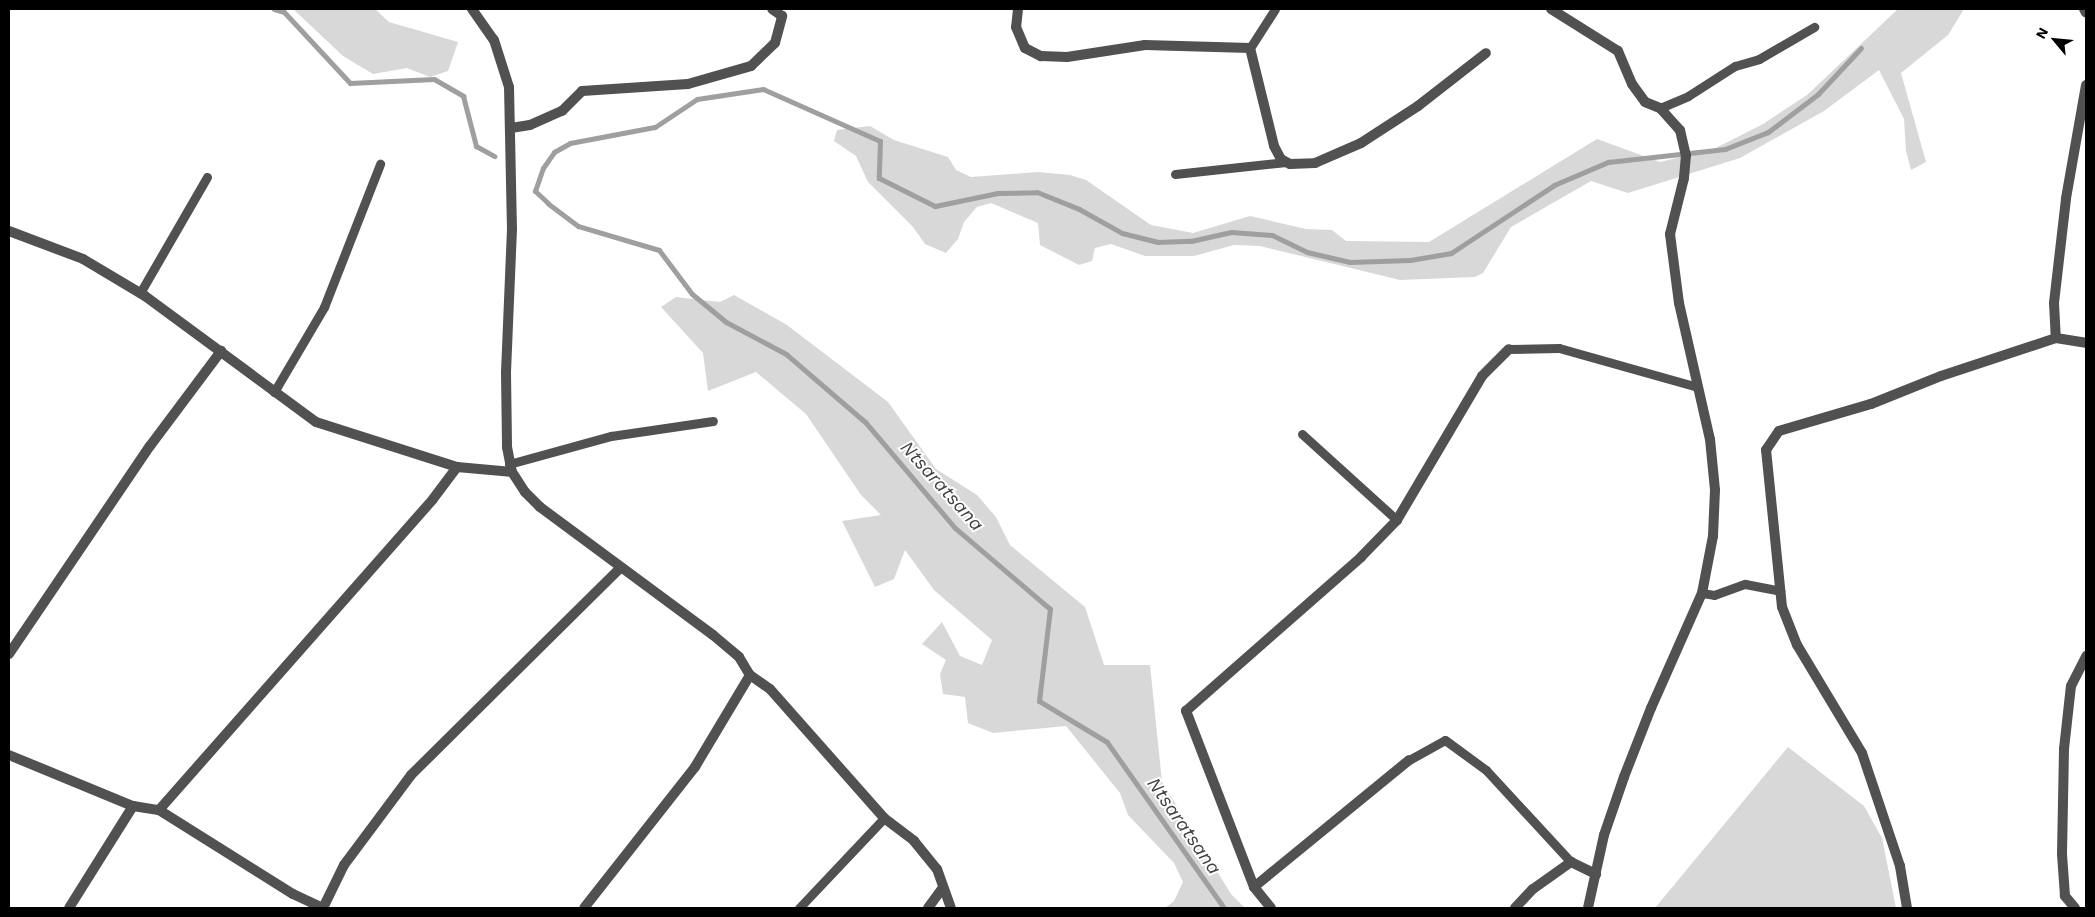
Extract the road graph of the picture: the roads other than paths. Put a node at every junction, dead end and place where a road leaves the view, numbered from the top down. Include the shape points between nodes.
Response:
1 (472, 9) edge
2 (772, 9) edge
3 (1018, 9) edge
4 (1275, 9) edge
5 (1551, 9) edge
6 (2084, 9) edge
7 (785, 13) edge
8 (2086, 13) edge
9 (1814, 28) dead end
10 (1250, 48) junction
11 (1486, 53) dead end
12 (2086, 85) edge
13 (1660, 108) junction
14 (511, 128) junction
15 (1286, 162) junction
16 (380, 164) dead end
17 (1175, 174) dead end
18 (207, 177) dead end
19 (9, 231) edge
20 (140, 293) junction
21 (2056, 338) junction
22 (2086, 343) edge
23 (1509, 349) joint
24 (221, 351) junction
25 (1698, 387) junction
26 (274, 392) junction
27 (713, 421) dead end
28 (1302, 434) dead end
29 (456, 467) junction
30 (510, 468) junction
31 (1397, 520) junction
32 (620, 568) junction
33 (1780, 591) junction
34 (1702, 593) junction
35 (9, 654) edge
36 (2086, 656) edge
37 (750, 675) junction
38 (9, 755) edge
39 (1409, 760) joint
40 (133, 806) junction
41 (159, 810) junction
42 (884, 818) junction
43 (1572, 862) junction
44 (1596, 874) junction
45 (1254, 887) junction
46 (942, 889) junction
47 (69, 908) edge
48 (323, 908) edge
49 (584, 908) edge
50 (799, 908) edge
51 (928, 908) edge
52 (951, 908) edge
53 (1271, 908) edge
54 (1515, 908) edge
55 (1588, 908) edge
56 (1907, 908) edge
57 (2075, 908) edge

1 - 14 street via 494,40 501,57 509,87
2 - 7 street
3 - 10 street via 1016,27 1024,48 1041,56 1067,57 1145,45
4 - 10 lane
5 - 13 street via 1618,51 1632,84 1645,102
6 - 8 street
7 - 14 street via 775,43 751,66 688,84 582,92 562,111 530,126
9 - 13 lane
10 - 15 street via 1274,146
11 - 15 street via 1418,106 1361,143 1315,163
12 - 21 street via 2066,199 2054,303
13 - 25 street via 1680,130 1686,155 1684,178 1670,234 1679,304
14 - 30 street via 512,246 506,373
15 - 17 lane
16 - 26 lane via 324,307
18 - 20 lane
19 - 20 street via 83,259
20 - 24 street
21 - 22 street
21 - 33 street via 1941,376 1871,404 1779,431 1766,450
23 - 25 lane via 1559,348
23 - 31 street via 1482,376
24 - 26 street
24 - 35 street via 150,446
25 - 34 street via 1710,439 1715,490 1713,536
26 - 29 street via 316,422
27 - 30 lane via 611,436
28 - 31 lane
29 - 30 street
29 - 41 street via 433,499
30 - 32 street via 524,492 540,507
31 - 45 street via 1361,558 1186,711
32 - 37 street via 739,657
32 - 48 street via 411,775 344,865
33 - 34 lane via 1745,584 1714,595
33 - 56 street via 1782,607 1797,645 1862,753 1900,866
34 - 44 street via 1624,777 1604,835
36 - 57 street via 2070,686 2064,749 2062,854 2065,896
37 - 42 street via 770,689
37 - 49 street via 695,767
38 - 40 street
39 - 43 lane via 1445,740 1486,770
39 - 45 street
40 - 41 street
40 - 47 street
41 - 48 street via 293,894
42 - 46 street via 914,841 937,870
42 - 50 lane
43 - 44 street
43 - 54 street via 1532,889
44 - 55 street
45 - 53 street
46 - 51 street
46 - 52 street

